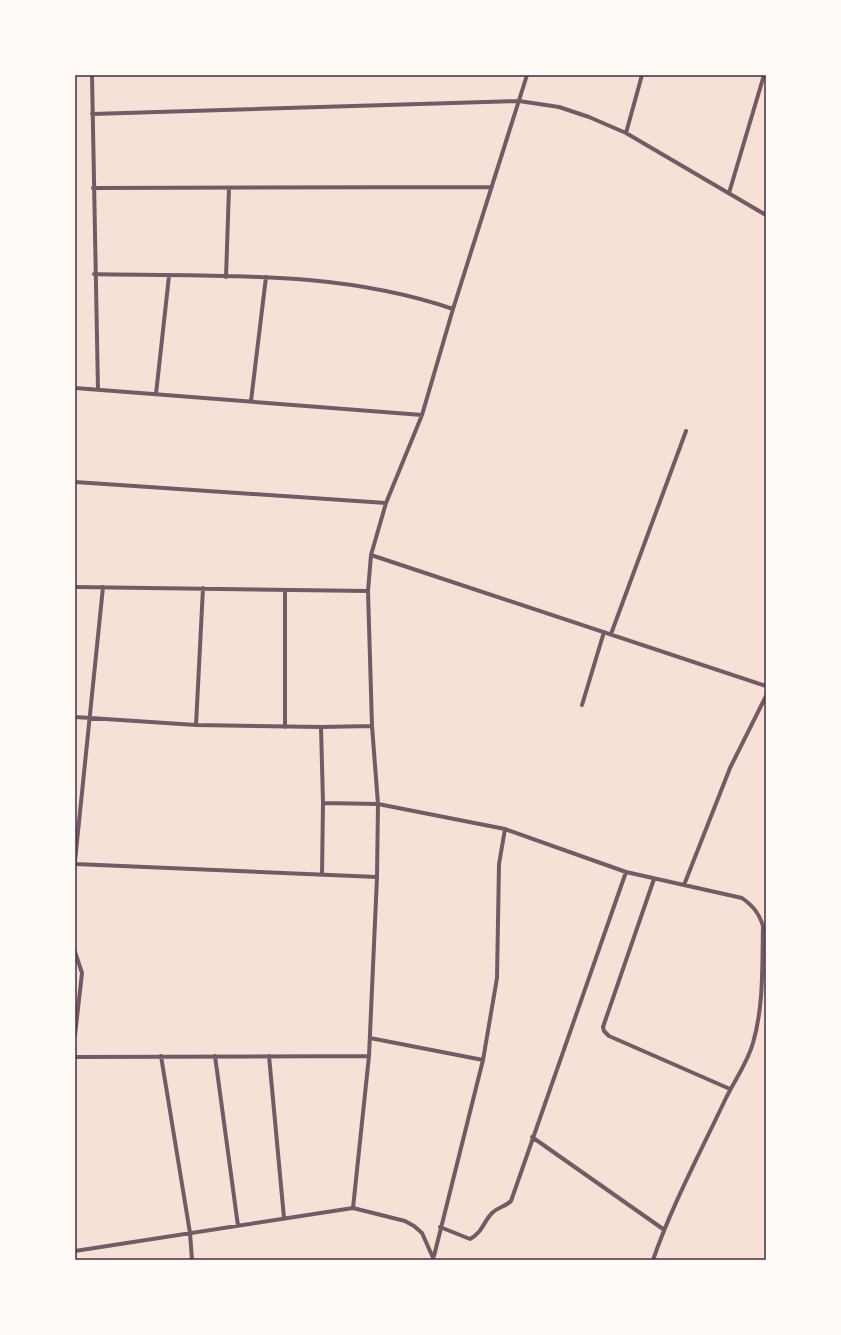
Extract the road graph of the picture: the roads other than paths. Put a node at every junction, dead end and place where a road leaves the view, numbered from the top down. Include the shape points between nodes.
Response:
1 (92, 75) edge
2 (527, 75) edge
3 (642, 75) edge
4 (764, 75) edge
5 (519, 101) junction
6 (92, 114) junction
7 (626, 133) junction
8 (492, 187) junction
9 (93, 188) junction
10 (229, 188) junction
11 (730, 193) junction
12 (766, 215) edge
13 (94, 274) junction
14 (169, 276) junction
15 (226, 277) junction
16 (266, 277) junction
17 (452, 309) junction
18 (75, 388) edge
19 (98, 390) junction
20 (156, 394) junction
21 (251, 401) junction
22 (422, 415) junction
23 (686, 431) dead end
24 (75, 482) edge
25 (386, 503) junction
26 (371, 555) junction
27 (75, 587) edge
28 (103, 587) junction
29 (203, 588) junction
30 (285, 590) junction
31 (368, 591) junction
32 (604, 632) junction
33 (611, 634) junction
34 (766, 686) edge
35 (766, 696) edge
36 (582, 705) dead end
37 (75, 717) edge
38 (90, 717) junction
39 (196, 725) junction
40 (372, 726) junction
41 (285, 727) junction
42 (321, 728) junction
43 (323, 803) junction
44 (378, 804) junction
45 (505, 829) junction
46 (75, 861) edge
47 (75, 864) edge
48 (626, 872) junction
49 (322, 874) junction
50 (377, 877) junction
51 (654, 878) junction
52 (684, 885) junction
53 (75, 952) edge
54 (75, 1034) edge
55 (370, 1038) junction
56 (161, 1056) junction
57 (215, 1056) junction
58 (269, 1056) junction
59 (369, 1056) junction
60 (75, 1057) edge
61 (483, 1060) junction
62 (730, 1089) junction
63 (532, 1137) junction
64 (353, 1208) junction
65 (284, 1218) junction
66 (238, 1226) junction
67 (440, 1227) junction
68 (663, 1229) junction
69 (190, 1233) junction
70 (75, 1251) edge
71 (434, 1258) edge
72 (192, 1260) edge
73 (653, 1260) edge

1 - 6 street
2 - 5 street
3 - 7 street
4 - 11 street
5 - 6 street
5 - 7 street via 559,107
5 - 8 street
6 - 9 street
7 - 11 street
8 - 10 street
8 - 17 street
9 - 10 street
9 - 13 street
10 - 15 street
11 - 12 street
13 - 14 street
13 - 19 street
14 - 15 street
14 - 20 street
15 - 16 street
16 - 17 street via 333,281 379,288 419,297
16 - 21 street
17 - 22 street
18 - 19 street
19 - 20 street
20 - 21 street
21 - 22 street
22 - 25 street
23 - 33 street
24 - 25 street
25 - 26 street
26 - 31 street
26 - 32 street
27 - 28 street
28 - 29 street
28 - 38 street
29 - 30 street
29 - 39 street
30 - 31 street
30 - 41 street
31 - 40 street
32 - 33 street
32 - 36 street
33 - 34 street
35 - 52 street via 730,768
37 - 38 street
38 - 39 street
38 - 46 street
39 - 41 street
40 - 42 street
40 - 44 street
41 - 42 street
42 - 43 street
43 - 44 street
43 - 49 street
44 - 45 street
44 - 50 street
45 - 48 street
45 - 61 street via 499,864 497,978
47 - 49 street
48 - 51 street
48 - 63 street
49 - 50 street
50 - 55 street
51 - 52 street
51 - 62 street via 604,1031 609,1036
52 - 62 street via 742,898 760,915 763,926 761,1006 745,1065
53 - 54 street via 82,973
55 - 59 street
55 - 61 street
56 - 57 street
56 - 60 street
56 - 69 street
57 - 58 street
57 - 66 street
58 - 59 street
58 - 65 street
59 - 64 street
61 - 67 street
62 - 68 street
63 - 67 street via 513,1196 507,1205 493,1211 479,1233 470,1238
63 - 68 street
64 - 65 street
64 - 71 street via 405,1221 414,1226 422,1233
65 - 66 street
66 - 69 street
67 - 71 street
68 - 73 street
69 - 70 street
69 - 72 street

